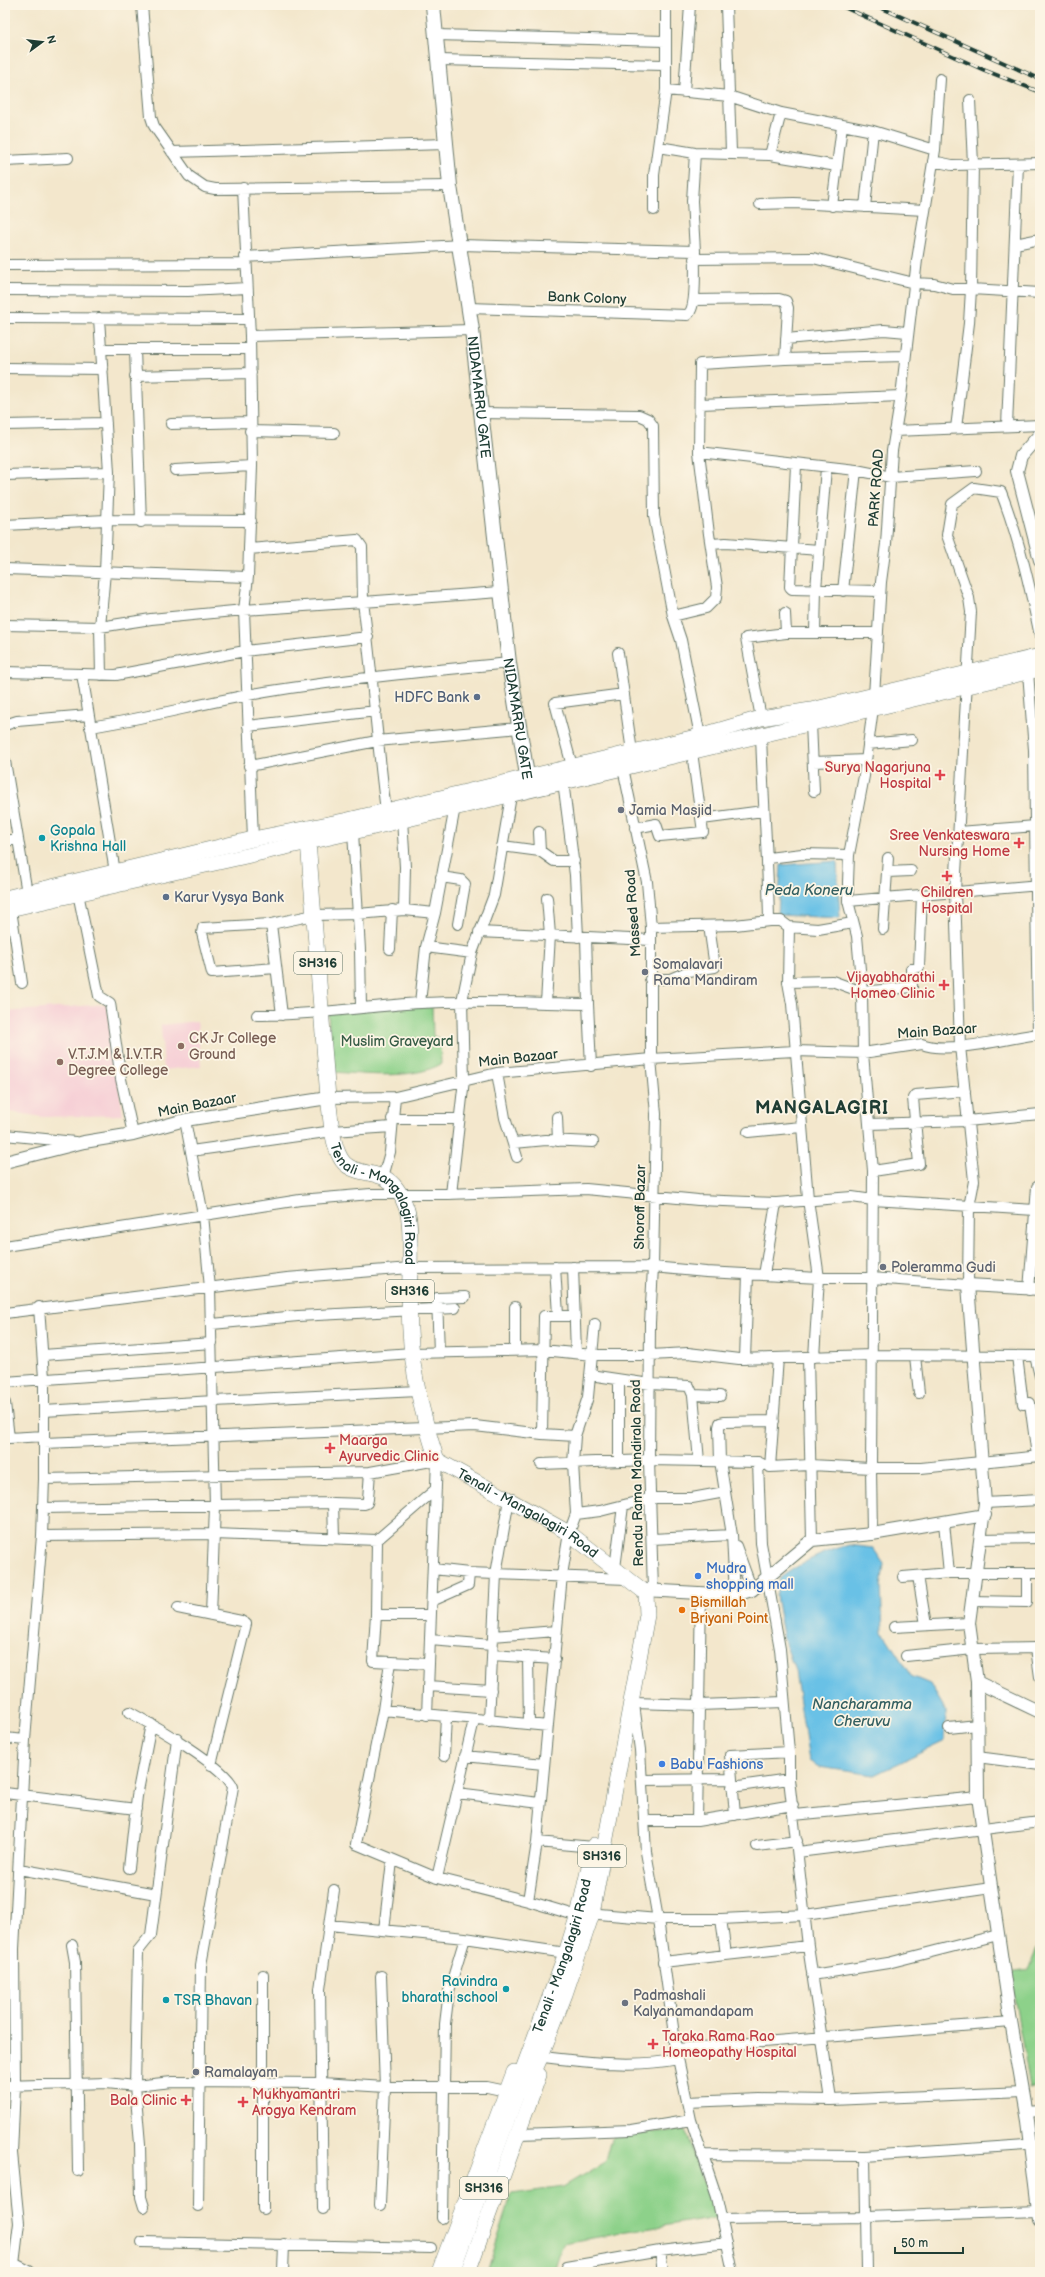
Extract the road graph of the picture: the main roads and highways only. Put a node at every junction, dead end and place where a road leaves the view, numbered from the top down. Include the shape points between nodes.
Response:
1 (434, 5) edge
2 (1040, 656) edge
3 (1034, 670) edge
4 (968, 680) junction
5 (874, 702) junction
6 (520, 785) junction
7 (308, 835) junction
8 (7, 904) edge
9 (646, 1606) junction
10 (583, 1914) junction
11 (545, 2050) junction
12 (512, 2096) junction
13 (439, 2272) edge
14 (452, 2272) edge
15 (468, 2272) edge

1 - 6 main road, NIDAMARRU GATE via 450,186 472,330 500,592 519,728
2 - 4 main road
3 - 4 main road
4 - 5 main road
5 - 6 main road via 811,723 692,752 563,781
5 - 6 main road via 761,718 700,736 572,766
6 - 7 main road via 386,811
6 - 7 main road via 455,807 353,832
7 - 8 main road via 78,894
7 - 8 main road via 252,839 27,894
7 - 9 main road, Tenali - Mangalagiri Road / SH316 via 328,1098 333,1131 340,1157 344,1162 358,1171 392,1182 407,1209 412,1353 426,1428 437,1460 569,1533 614,1568 648,1590
9 - 10 main road, Tenali - Mangalagiri Road / SH316 via 647,1615 633,1698
9 - 10 main road, Tenali - Mangalagiri Road / SH316 via 640,1615 593,1847
10 - 11 main road, Tenali - Mangalagiri Road / SH316 via 565,1994
10 - 12 main road, Tenali - Mangalagiri Road / SH316 via 531,2046 518,2060
11 - 12 main road, Tenali - Mangalagiri Road / SH316 via 529,2083
11 - 15 main road via 520,2134
12 - 13 main road
12 - 14 main road, Tenali - Mangalagiri Road / SH316

